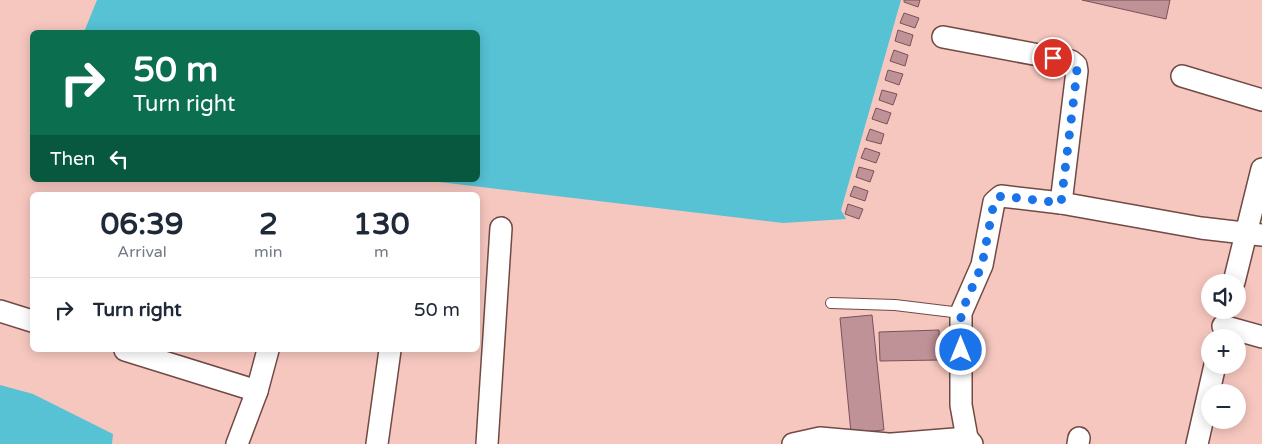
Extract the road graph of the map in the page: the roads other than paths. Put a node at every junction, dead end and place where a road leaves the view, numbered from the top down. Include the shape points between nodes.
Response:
1 (942, 37) dead end
2 (1182, 76) dead end
3 (1262, 100) edge
4 (1262, 168) edge
5 (1061, 203) junction
6 (501, 228) dead end
7 (1254, 234) edge
8 (1237, 274) edge
9 (832, 303) dead end
10 (0, 311) edge
11 (961, 313) junction
12 (30, 320) edge
13 (1224, 325) edge
14 (1262, 337) edge
15 (131, 352) edge
16 (267, 352) edge
17 (390, 352) edge
18 (1213, 374) edge
19 (257, 391) junction
20 (970, 441) edge
21 (237, 444) edge
22 (377, 444) edge
23 (487, 444) edge
24 (793, 444) edge
25 (888, 444) edge
26 (892, 444) edge
27 (1197, 444) edge

1 - 5 street via 1071,61 1076,65
2 - 3 street
4 - 7 street
5 - 7 street
5 - 11 street via 1001,196 994,202 982,265
6 - 23 street
7 - 8 street
9 - 11 lane via 895,305
10 - 12 street
11 - 20 street via 962,405
13 - 14 street
15 - 19 street
16 - 19 street
17 - 22 street
18 - 27 street
19 - 21 street
20 - 26 street
24 - 25 street via 820,438

